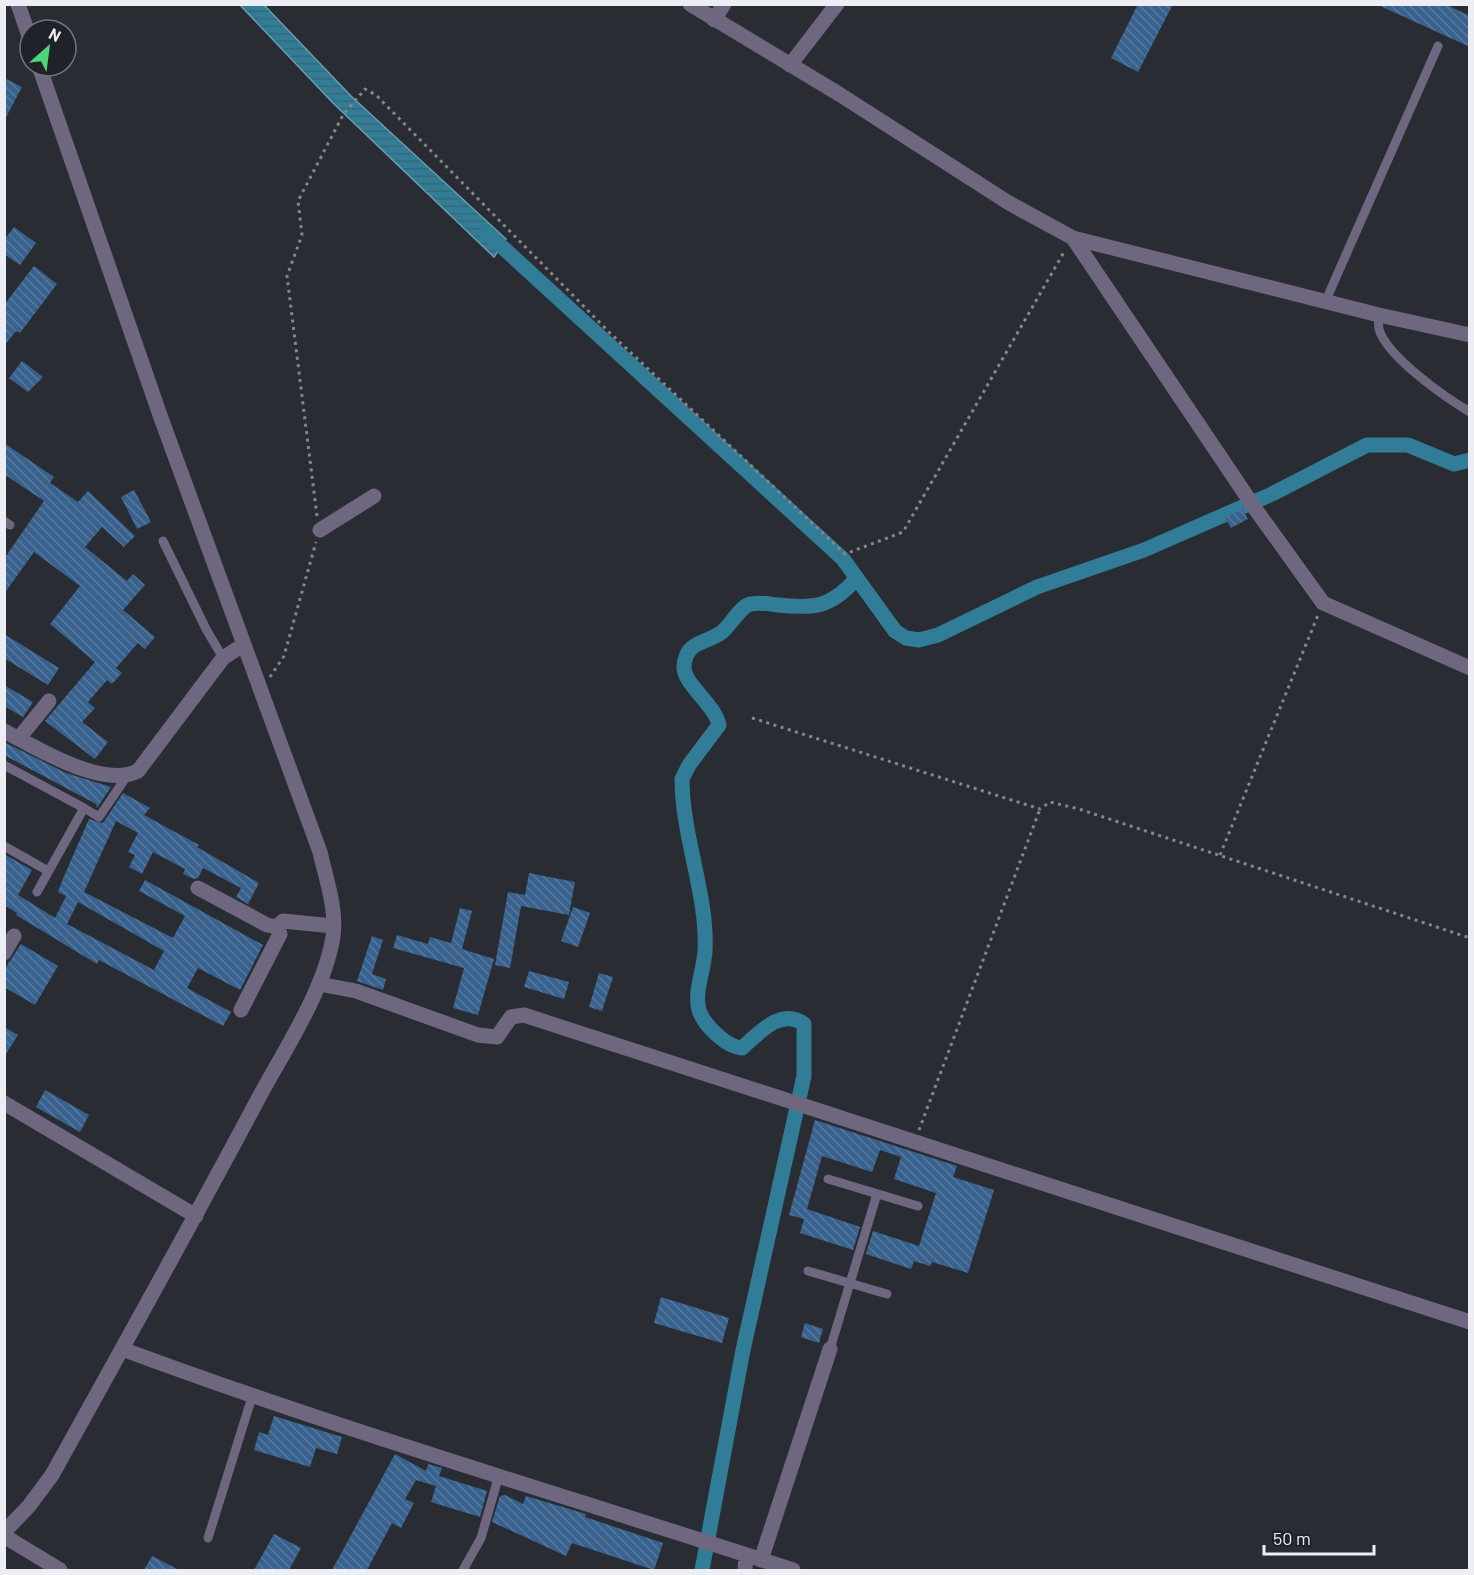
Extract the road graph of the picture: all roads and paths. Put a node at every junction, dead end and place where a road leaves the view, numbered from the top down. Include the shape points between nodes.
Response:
1 (690, 4) edge
2 (724, 4) edge
3 (837, 4) edge
4 (714, 20) junction
5 (1438, 46) dead end
6 (790, 65) junction
7 (43, 78) edge
8 (1073, 237) junction
9 (1326, 300) junction
10 (1379, 315) junction
11 (1470, 334) edge
12 (1470, 412) edge
13 (374, 496) dead end
14 (320, 530) junction
15 (163, 541) dead end
16 (1323, 603) junction
17 (243, 645) junction
18 (223, 658) junction
19 (1470, 668) edge
20 (261, 692) junction
21 (49, 701) dead end
22 (752, 718) dead end
23 (4, 731) edge
24 (19, 738) junction
25 (4, 765) edge
26 (127, 777) junction
27 (84, 808) junction
28 (1040, 809) junction
29 (4, 846) edge
30 (1220, 855) junction
31 (48, 871) junction
32 (198, 888) dead end
33 (37, 892) dead end
34 (333, 926) junction
35 (277, 927) junction
36 (14, 936) dead end
37 (1470, 938) edge
38 (4, 953) edge
39 (319, 984) junction
40 (241, 1010) dead end
41 (4, 1103) edge
42 (915, 1141) junction
43 (828, 1179) dead end
44 (877, 1194) junction
45 (918, 1206) dead end
46 (196, 1216) junction
47 (808, 1271) dead end
48 (850, 1283) junction
49 (887, 1294) dead end
50 (1470, 1322) edge
51 (122, 1349) junction
52 (830, 1349) joint
53 (252, 1397) junction
54 (499, 1475) junction
55 (4, 1534) edge
56 (208, 1538) dead end
57 (746, 1555) junction
58 (761, 1560) junction
59 (60, 1570) edge
60 (463, 1570) edge
61 (745, 1570) edge
62 (793, 1570) edge

1 - 4 street
2 - 4 street
3 - 6 street
4 - 6 street
5 - 9 lane
6 - 8 street via 1009,203
7 - 17 street
8 - 9 street
8 - 14 path via 903,532 845,554 610,333 376,95 365,89 343,115 298,201 302,235 286,276
8 - 16 street
9 - 10 street
10 - 11 street
10 - 12 lane via 1379,330 1389,347 1443,397
13 - 14 street
14 - 20 path via 284,656
15 - 18 lane
16 - 19 street
16 - 30 path
17 - 18 street
17 - 20 street
18 - 26 street via 138,771
20 - 34 street via 320,852 332,901
21 - 24 street
22 - 28 path
23 - 24 street
24 - 26 street via 62,761
25 - 27 lane
26 - 27 lane via 99,817
27 - 31 lane
28 - 30 path via 1050,802 1079,809
28 - 42 path
29 - 31 lane
30 - 37 path
31 - 33 lane
32 - 35 street
34 - 35 street via 283,921
34 - 39 street
35 - 40 street via 280,934
36 - 38 street
39 - 42 street via 356,991 478,1035 497,1037 511,1017 524,1016
39 - 46 street
41 - 46 street
42 - 50 street
43 - 44 lane
44 - 45 lane
44 - 48 lane
46 - 51 street
47 - 48 lane
48 - 49 lane
48 - 52 lane
51 - 53 street
51 - 55 street via 52,1475
52 - 58 street
53 - 54 street
53 - 56 lane
54 - 57 street
54 - 60 lane via 481,1538
55 - 59 street
57 - 58 street
57 - 61 street
58 - 62 street

